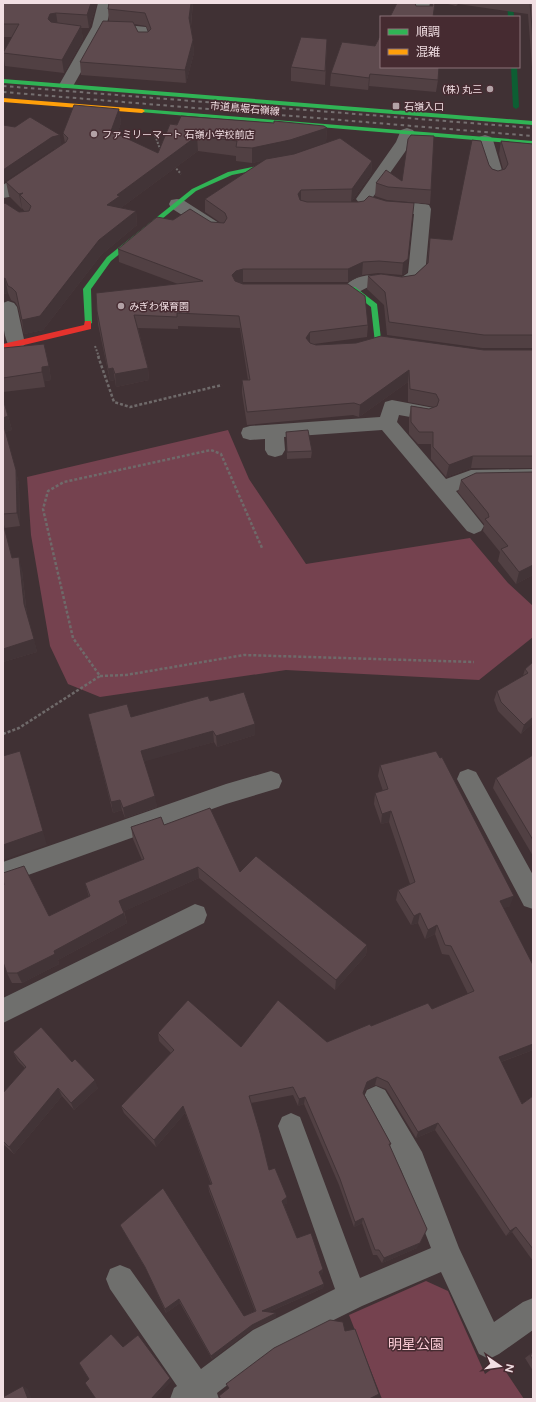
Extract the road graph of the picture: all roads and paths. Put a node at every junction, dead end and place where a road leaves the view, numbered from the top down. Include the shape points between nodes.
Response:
1 (105, 3) edge
2 (422, 11) edge
3 (406, 14) edge
4 (96, 31) junction
5 (80, 33) edge
6 (144, 40) edge
7 (3, 81) edge
8 (67, 85) junction
9 (3, 100) edge
10 (153, 112) junction
11 (533, 123) edge
12 (346, 128) junction
13 (407, 133) junction
14 (341, 137) edge
15 (485, 140) junction
16 (533, 143) edge
17 (165, 156) edge
18 (293, 160) edge
19 (170, 162) edge
20 (42, 166) edge
21 (496, 177) edge
22 (194, 190) junction
23 (364, 199) junction
24 (5, 201) edge
25 (176, 204) junction
26 (350, 208) edge
27 (218, 230) edge
28 (329, 289) edge
29 (352, 290) junction
30 (8, 307) dead end
31 (88, 327) junction
32 (10, 346) edge
33 (415, 346) edge
34 (222, 385) dead end
35 (426, 413) edge
36 (387, 423) junction
37 (250, 433) dead end
38 (533, 476) edge
39 (443, 489) junction
40 (474, 526) dead end
41 (262, 548) dead end
42 (474, 662) dead end
43 (100, 676) junction
44 (3, 734) edge
45 (468, 779) dead end
46 (271, 782) dead end
47 (3, 873) edge
48 (533, 898) edge
49 (194, 915) dead end
50 (3, 1011) edge
51 (376, 1099) dead end
52 (291, 1126) dead end
53 (448, 1255) junction
54 (120, 1279) dead end
55 (352, 1296) junction
56 (533, 1312) edge
57 (196, 1396) edge

1 - 4 street
2 - 3 street
4 - 5 street
4 - 6 street via 141,30
4 - 8 street
7 - 8 street, 市道鳥堀石嶺線
8 - 11 street, 市道鳥堀石嶺線
9 - 10 street, 市道鳥堀石嶺線
10 - 12 street, 市道鳥堀石嶺線
10 - 17 path via 151,124 160,150
12 - 13 street, 市道鳥堀石嶺線
12 - 14 street
13 - 15 street, 市道鳥堀石嶺線
13 - 23 street via 404,142
15 - 16 street, 市道鳥堀石嶺線
15 - 21 street
18 - 22 street via 230,173
19 - 22 path
20 - 24 street
22 - 25 street
23 - 26 street via 357,208
23 - 29 street via 372,204 395,210 423,209 416,275 405,283 370,280
25 - 27 street
25 - 31 street via 108,259 87,289
28 - 29 street
29 - 33 street via 374,306 370,343
30 - 32 street
31 - 32 street
31 - 34 path via 114,402 130,408
35 - 36 street via 392,407
36 - 37 street via 274,441
36 - 39 street
38 - 39 street via 471,477
39 - 40 street
41 - 43 path via 221,454 211,450 64,482 48,490 43,509 73,638
42 - 43 path via 244,655 126,675
43 - 44 path via 19,728
45 - 48 street
46 - 47 street via 226,794
49 - 50 street
51 - 53 street via 412,1162
52 - 55 street
53 - 55 street
53 - 56 street via 489,1344
54 - 57 street
55 - 57 street via 264,1340

